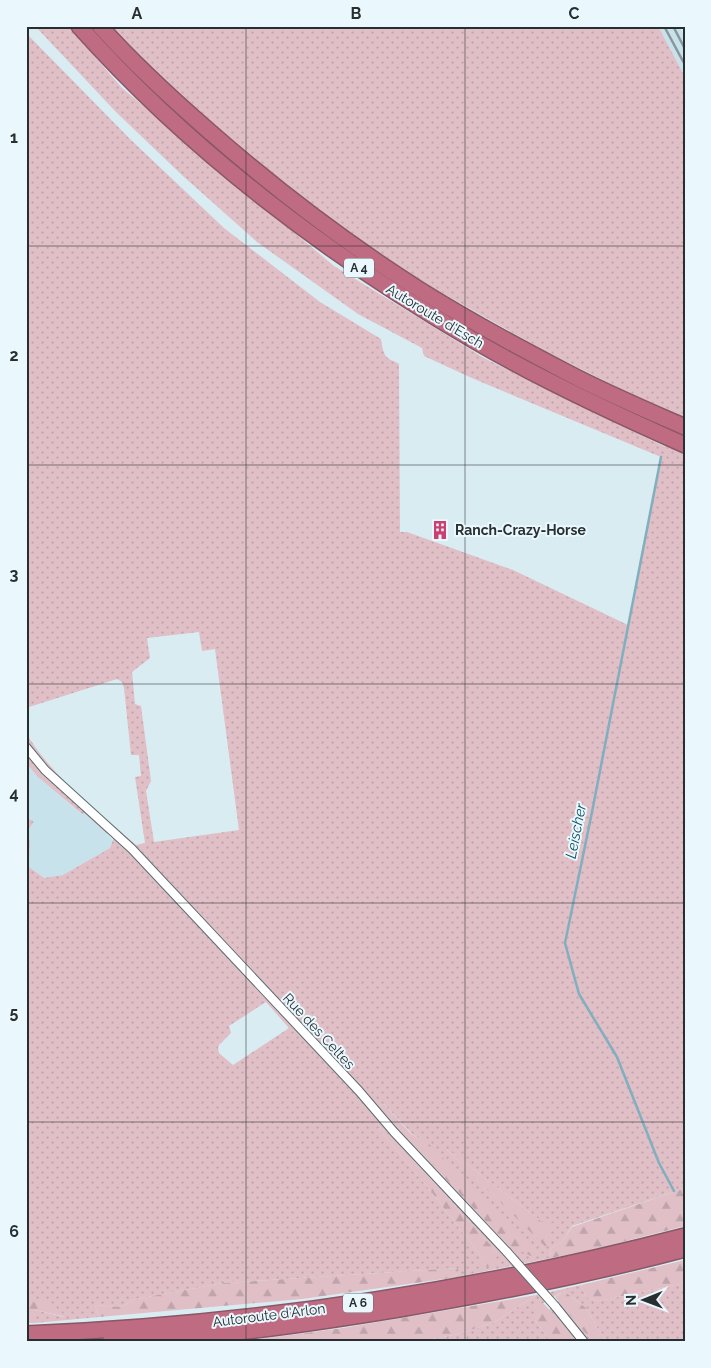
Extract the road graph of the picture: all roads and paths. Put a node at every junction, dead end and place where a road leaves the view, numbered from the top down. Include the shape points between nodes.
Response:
1 (79, 26) edge
2 (100, 26) edge
3 (685, 427) edge
4 (685, 445) edge
5 (26, 747) edge
6 (685, 1236) edge
7 (685, 1249) edge
8 (26, 1334) edge
9 (110, 1342) edge
10 (584, 1342) edge

1 - 4 highway, Autoroute d'Esch / A 4 via 186,133 292,220 356,266 475,341 558,386
2 - 3 highway, Autoroute d'Esch / A 4 via 161,89 236,155 373,258 421,290 570,374
5 - 10 street, Rue des Celtes, bridge via 45,770 132,850 352,1084 507,1252
6 - 8 highway, Autoroute d'Arlon / A 6 via 559,1266 337,1307 178,1325
7 - 9 highway, Autoroute d'Arlon / A 6 via 475,1297 238,1332

